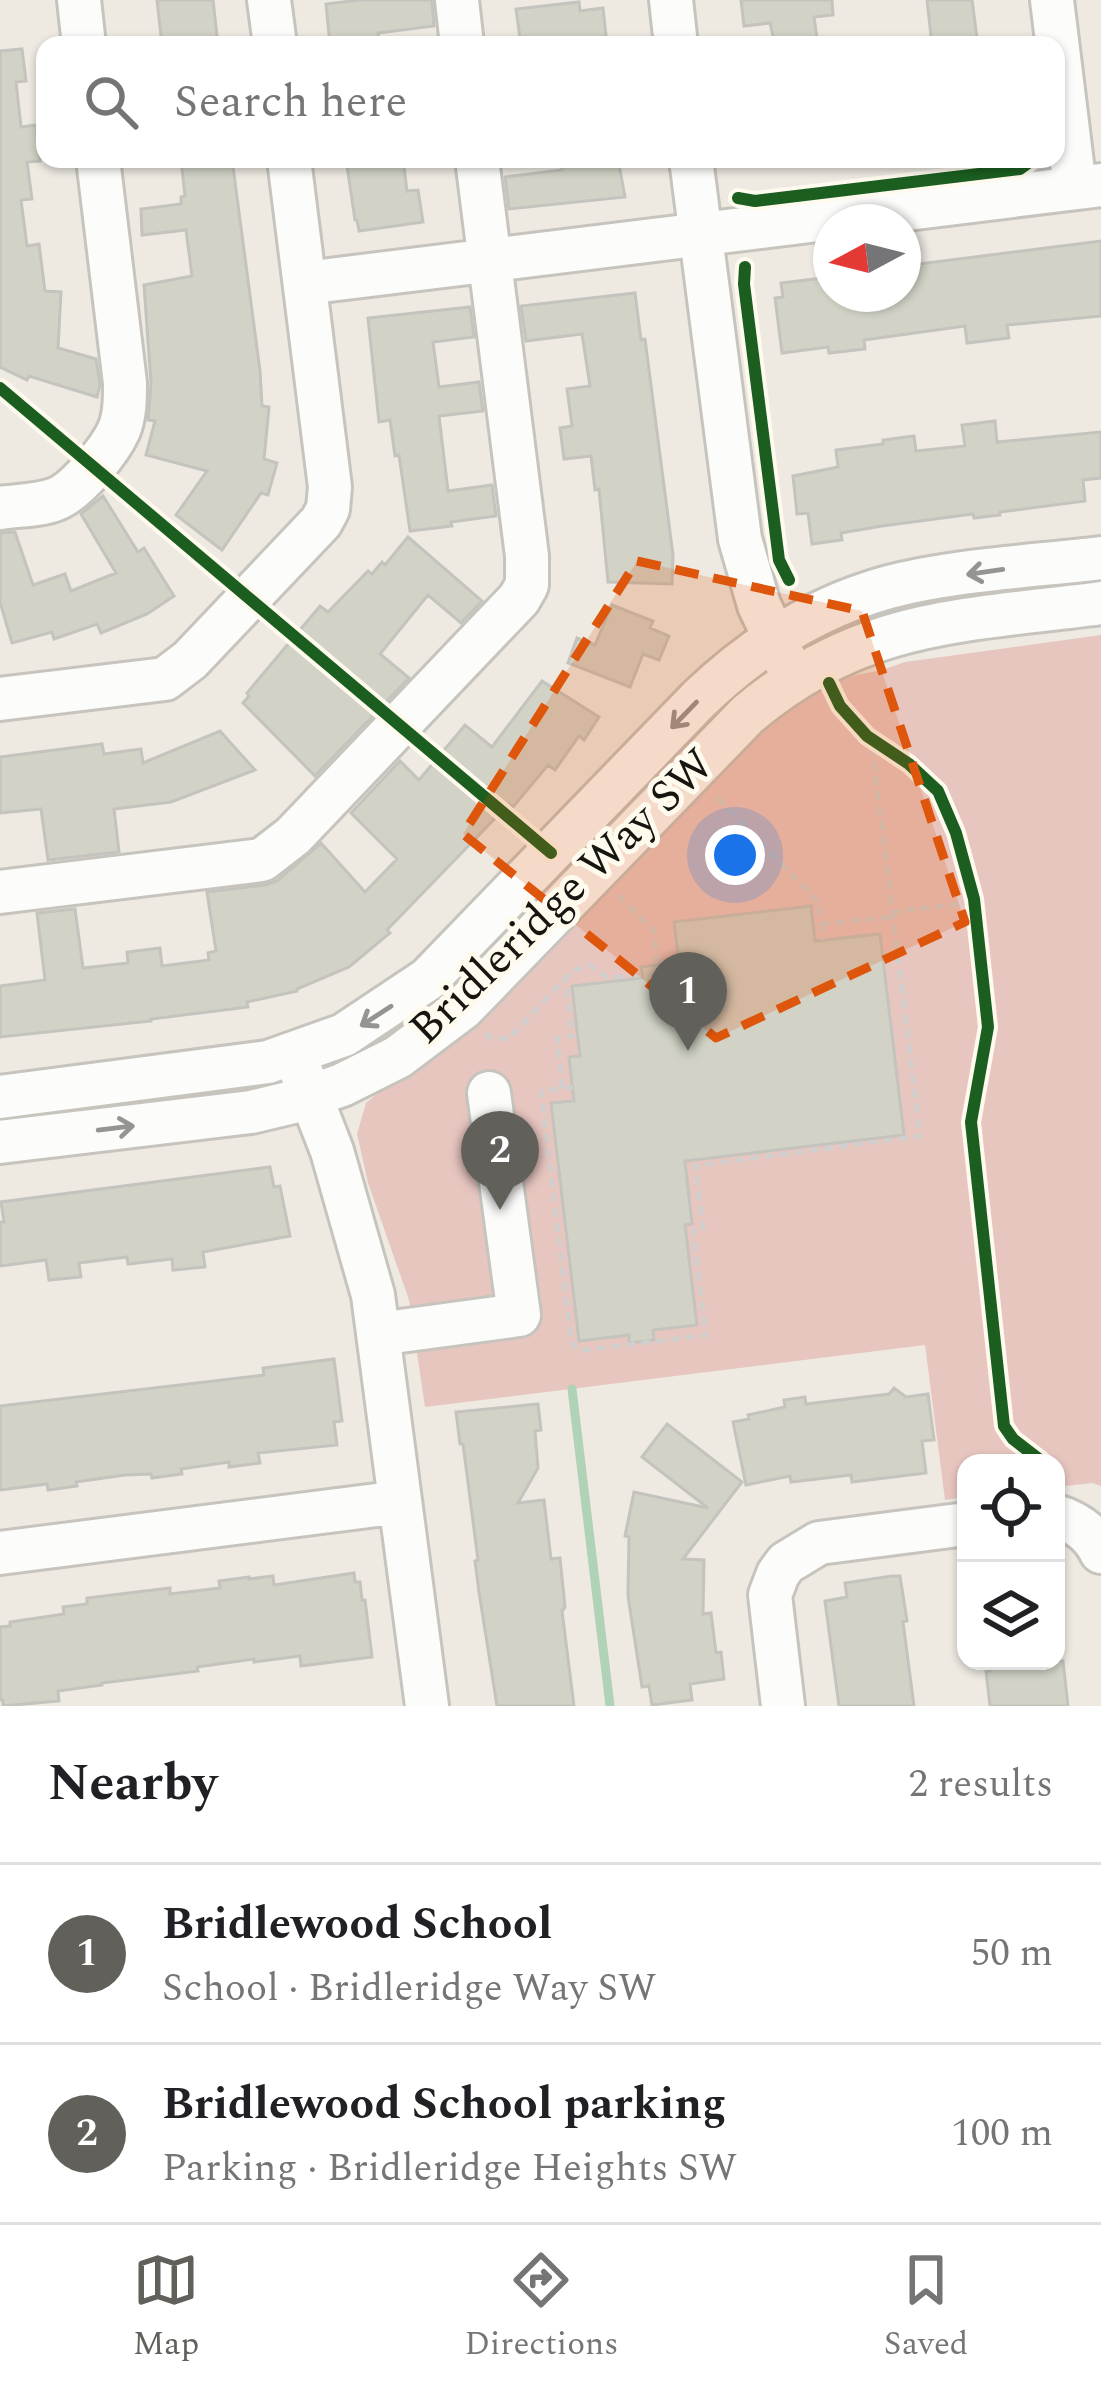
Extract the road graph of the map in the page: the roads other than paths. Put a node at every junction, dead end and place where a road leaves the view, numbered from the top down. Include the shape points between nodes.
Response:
1 (79, 0) edge
2 (269, 0) edge
3 (457, 0) edge
4 (671, 0) edge
5 (1052, 0) edge
6 (83, 36) edge
7 (274, 36) edge
8 (461, 36) edge
9 (675, 36) edge
10 (1059, 36) edge
11 (1065, 68) edge
12 (99, 168) edge
13 (290, 168) edge
14 (478, 168) edge
15 (692, 168) edge
16 (1088, 187) edge
17 (700, 235) junction
18 (489, 260) junction
19 (304, 283) junction
20 (0, 508) edge
21 (1101, 558) edge
22 (1101, 604) edge
23 (773, 639) junction
24 (795, 678) junction
25 (0, 700) edge
26 (0, 892) edge
27 (296, 1054) junction
28 (489, 1093) dead end
29 (310, 1096) junction
30 (0, 1097) edge
31 (0, 1142) edge
32 (378, 1334) junction
33 (400, 1502) junction
34 (1065, 1520) edge
35 (957, 1525) edge
36 (1101, 1552) edge
37 (0, 1553) edge
38 (427, 1706) edge
39 (783, 1706) edge

1 - 6 street
2 - 7 street
3 - 8 street
4 - 9 street
5 - 10 street
11 - 16 street
12 - 20 street via 125,383 122,420 68,493
13 - 19 street
14 - 18 street
15 - 17 street
16 - 17 street
17 - 18 street
17 - 23 street via 740,539
18 - 19 street
18 - 26 street via 528,573 519,599 262,860
19 - 25 street via 330,487 321,522 165,679
21 -> 23 street, Bridleridge Way SW via 890,587
22 - 24 street, Bridleridge Way SW via 900,631
23 - 24 street
23 -> 27 street, Bridleridge Way SW via 699,699 428,979 344,1035
24 - 29 street, Bridleridge Way SW via 747,715 463,1008 398,1057
27 - 29 street
27 - 30 street, Bridleridge Way SW
28 - 32 street via 519,1315
31 -> 29 street, Bridleridge Way SW via 251,1112
29 - 32 street via 338,1172
32 - 33 street
33 - 37 street
33 - 38 street
34 - 36 street
35 - 39 street via 819,1543 786,1563 770,1595

